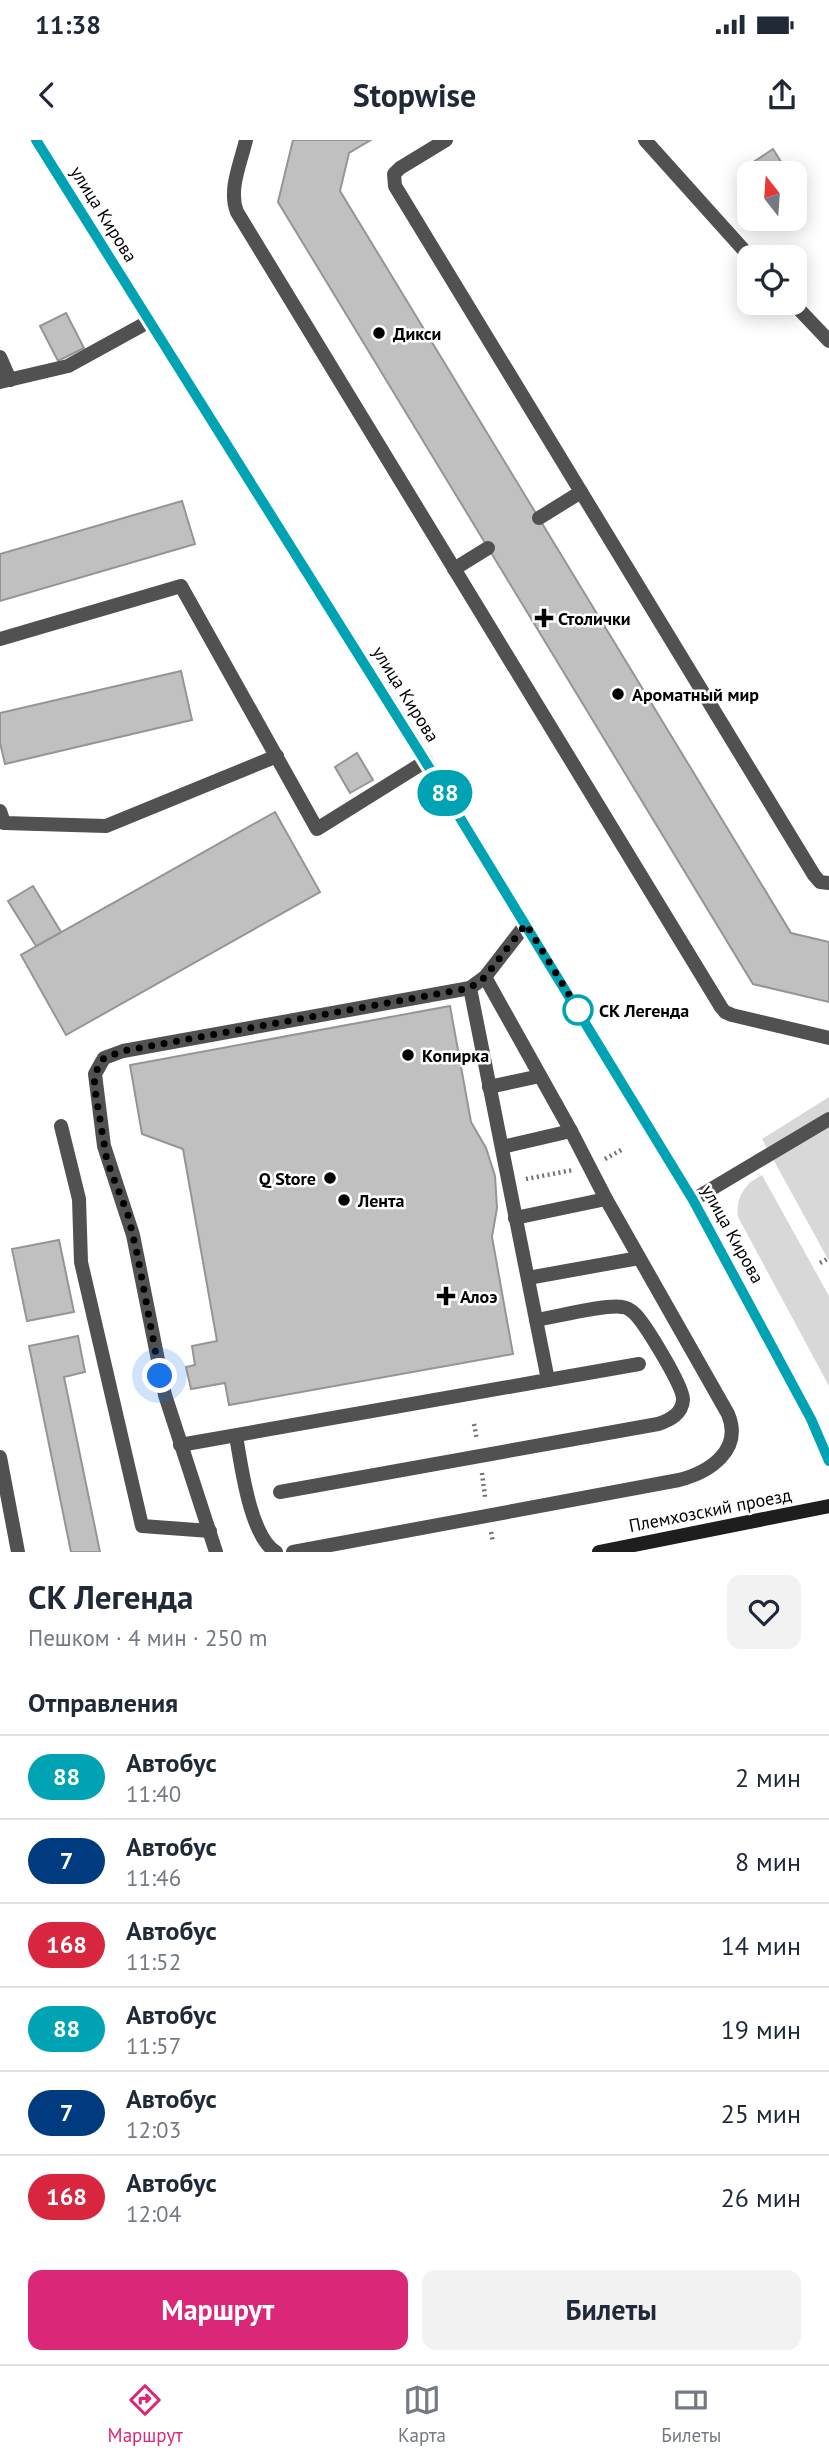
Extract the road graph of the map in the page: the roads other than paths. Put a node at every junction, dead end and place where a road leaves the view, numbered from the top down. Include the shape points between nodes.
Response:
1 (36, 140) edge
2 (246, 140) edge
3 (446, 140) edge
4 (645, 140) edge
5 (739, 245) edge
6 (804, 315) edge
7 (148, 322) junction
8 (829, 341) edge
9 (0, 356) edge
10 (5, 381) edge
11 (581, 492) junction
12 (539, 518) dead end
13 (488, 548) dead end
14 (454, 569) junction
15 (0, 639) edge
16 (277, 756) junction
17 (425, 761) junction
18 (0, 811) edge
19 (829, 883) edge
20 (526, 924) junction
21 (485, 977) junction
22 (470, 988) junction
23 (829, 1038) edge
24 (540, 1076) junction
25 (489, 1087) junction
26 (829, 1119) edge
27 (61, 1126) dead end
28 (571, 1131) junction
29 (502, 1147) junction
30 (606, 1199) junction
31 (693, 1200) junction
32 (516, 1218) junction
33 (639, 1258) junction
34 (528, 1278) junction
35 (536, 1320) junction
36 (639, 1364) dead end
37 (548, 1380) junction
38 (236, 1436) junction
39 (180, 1445) junction
40 (0, 1457) edge
41 (829, 1461) edge
42 (280, 1492) dead end
43 (829, 1506) edge
44 (210, 1531) junction
45 (18, 1552) edge
46 (216, 1552) edge
47 (276, 1552) edge
48 (293, 1552) edge
49 (599, 1552) edge

1 - 7 street, улица Кирова
2 - 14 street via 233,192 237,212
3 - 11 street via 400,168 394,174 395,187
4 - 5 street
6 - 8 street
7 - 10 street via 68,366
7 - 17 street, улица Кирова
9 - 10 street
11 - 12 street
11 - 19 street via 814,874 820,882
13 - 14 street
14 - 23 street via 725,1012
15 - 16 street via 181,586
16 - 17 street via 317,829
16 - 18 street via 106,826 4,823
17 - 20 street, улица Кирова
20 - 21 street
20 - 31 street, улица Кирова
21 - 22 street
21 - 24 street
22 - 25 street
22 - 39 street via 123,1051 104,1058 98,1066 94,1084 106,1154 133,1235 160,1376
24 - 25 street
24 - 28 street
25 - 29 street
26 - 31 street
27 - 44 street via 79,1199 81,1262 142,1526
28 - 29 street
28 - 30 street
29 - 32 street
30 - 32 street
30 - 33 street
31 - 41 street, улица Кирова
32 - 34 street
33 - 34 street
33 - 48 street via 732,1423 729,1448 709,1467 679,1480
34 - 35 street
35 - 37 street
35 - 42 street via 613,1307 629,1309 681,1388 680,1411 658,1424
36 - 37 street
37 - 38 street
38 - 39 street
38 - 47 street via 252,1510 266,1543
39 - 44 street
40 - 45 street
43 - 49 main road, Племхозский проезд
44 - 46 street

